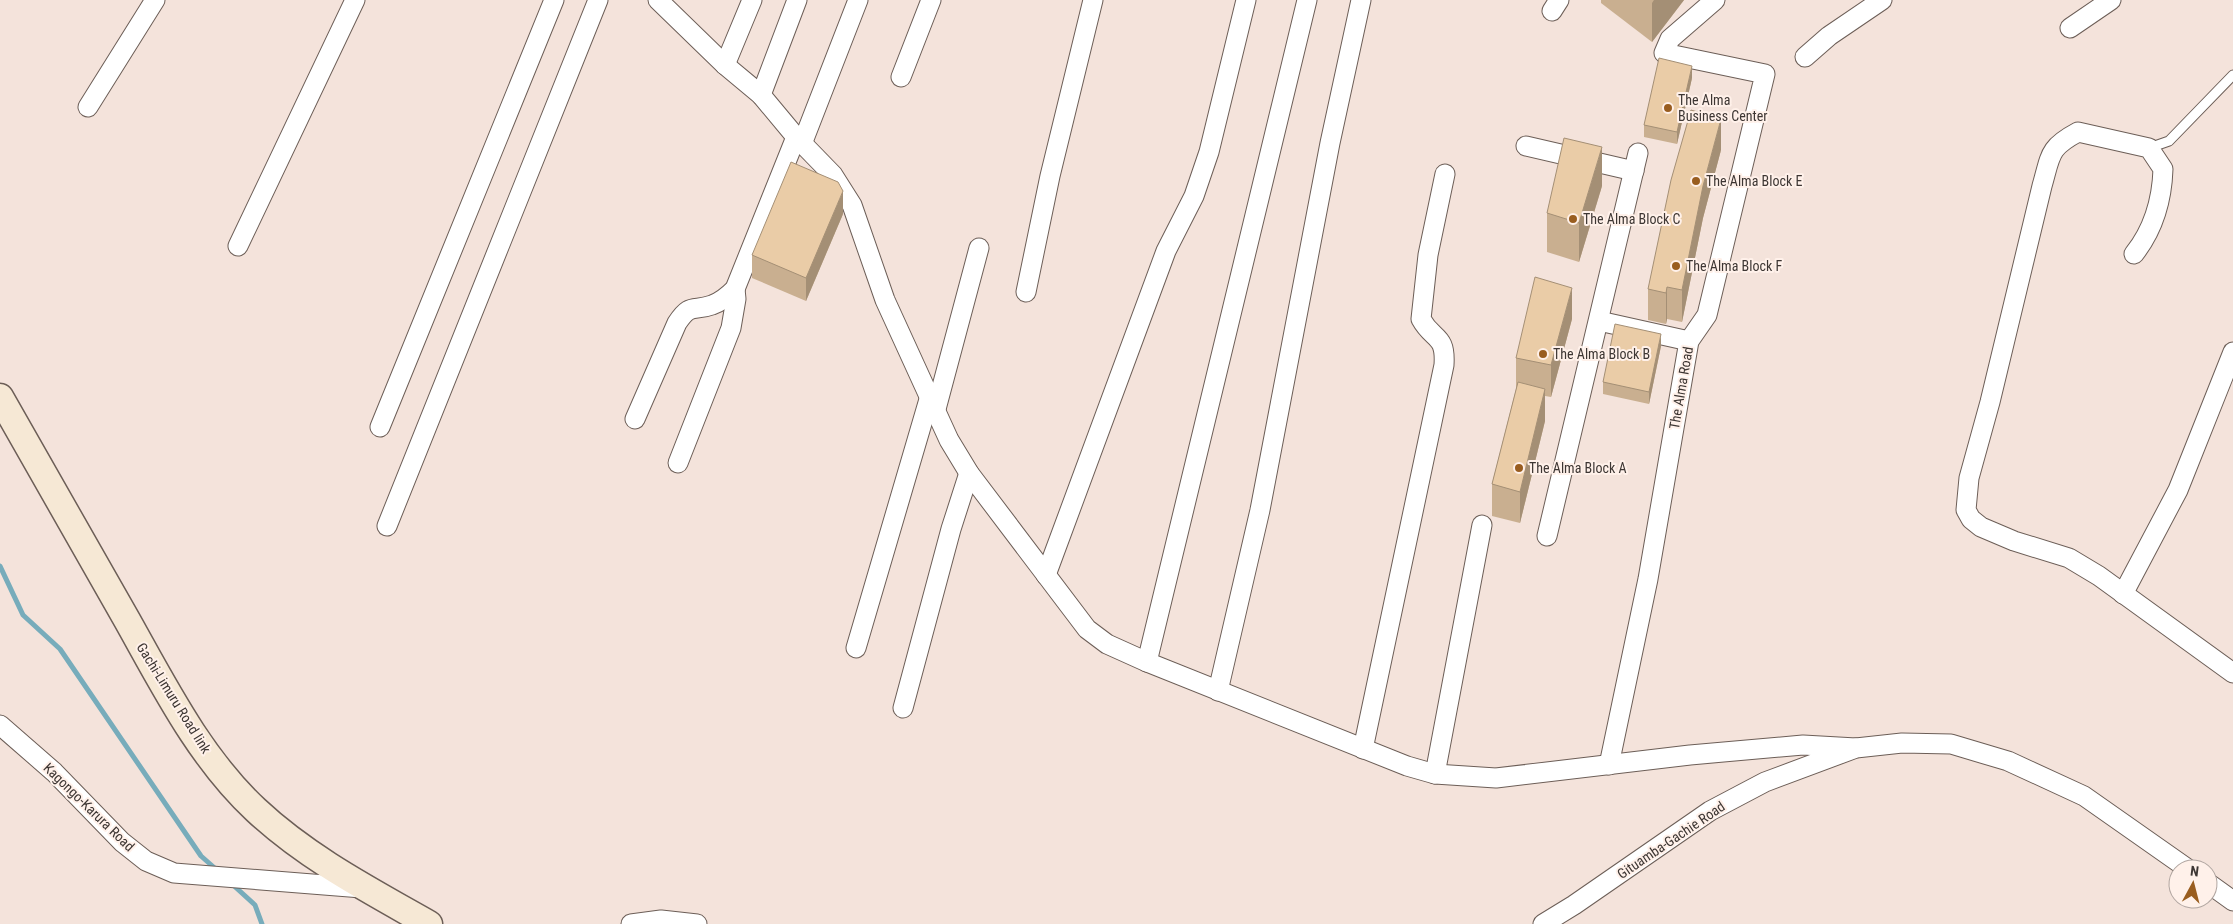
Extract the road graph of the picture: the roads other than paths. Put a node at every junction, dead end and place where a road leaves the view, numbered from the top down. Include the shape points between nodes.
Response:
1 (155, 0) edge
2 (355, 0) edge
3 (554, 0) edge
4 (598, 0) edge
5 (658, 0) edge
6 (752, 0) edge
7 (797, 0) edge
8 (858, 0) edge
9 (931, 0) edge
10 (1093, 0) edge
11 (1246, 0) edge
12 (1307, 0) edge
13 (1361, 0) edge
14 (1715, 0) edge
15 (1882, 0) edge
16 (2111, 0) edge
17 (2070, 28) dead end
18 (1806, 57) dead end
19 (725, 65) junction
20 (2233, 76) edge
21 (901, 77) dead end
22 (761, 95) junction
23 (88, 107) dead end
24 (799, 141) junction
25 (1526, 146) dead end
26 (2149, 148) junction
27 (1638, 153) dead end
28 (1634, 171) junction
29 (1445, 174) dead end
30 (238, 246) dead end
31 (979, 248) dead end
32 (2134, 254) dead end
33 (735, 289) junction
34 (1026, 292) dead end
35 (1599, 322) junction
36 (1689, 341) junction
37 (2233, 352) edge
38 (0, 398) edge
39 (933, 402) junction
40 (635, 419) dead end
41 (380, 427) dead end
42 (678, 463) dead end
43 (969, 473) junction
44 (1482, 524) dead end
45 (387, 526) dead end
46 (1546, 536) dead end
47 (1046, 575) junction
48 (2123, 594) junction
49 (856, 648) dead end
50 (1147, 662) junction
51 (2233, 673) edge
52 (1218, 691) junction
53 (903, 708) dead end
54 (0, 725) edge
55 (1856, 748) junction
56 (1363, 749) junction
57 (1609, 765) junction
58 (1435, 774) junction
59 (2174, 859) edge
60 (366, 888) junction
61 (2218, 890) edge
62 (2233, 901) edge
63 (429, 924) edge
64 (631, 924) edge
65 (697, 924) edge
66 (1543, 924) edge

1 - 23 street
2 - 30 street
3 - 41 street
4 - 45 street
5 - 19 street
6 - 19 street
7 - 22 street
8 - 24 street
9 - 21 street
10 - 34 street via 1050,176
11 - 47 street via 1209,152 1194,196 1166,252
12 - 50 street
13 - 52 street via 1326,162 1260,510
14 - 36 street, The Alma Road via 1670,39 1664,53 1765,74 1707,315
15 - 18 street via 1829,36
16 - 17 street
19 - 22 street
20 - 26 lane via 2169,141
22 - 24 street
24 - 33 street
24 - 39 street via 833,175 852,205 885,300
25 - 28 street
26 - 32 street via 2163,169 2162,185 2147,238
26 - 48 street via 2078,132 2052,151 1966,498 1966,510 1981,527 2069,558
27 - 28 street
28 - 35 street
29 - 56 street via 1428,255 1421,312 1425,326 1442,342 1444,365
31 - 39 street
33 - 40 street via 725,299 684,313
33 - 42 street via 731,328
35 - 36 street
35 - 46 street
36 - 57 street, The Alma Road via 1648,579
37 - 48 street via 2178,490
38 - 60 main road, Gachi-Limuru Road link via 172,699 212,761 255,810 302,848
39 - 43 street via 949,440
39 - 49 street
43 - 47 street
43 - 53 street via 950,529
44 - 58 street
47 - 50 street via 1087,629 1107,644
48 - 51 street
50 - 52 street
52 - 56 street
54 - 60 street, Kagongo-Karura Road via 146,861 174,873
55 - 57 street via 1803,745
55 - 59 street, Gituamba-Gachie Road via 1902,743 1951,744 2008,762 2084,796
55 - 66 street, Gituamba-Gachie Road via 1765,782 1710,810
56 - 58 street
57 - 58 street via 1496,778
60 - 63 main road, Gachi-Limuru Road link
61 - 62 street
64 - 65 street via 662,920

